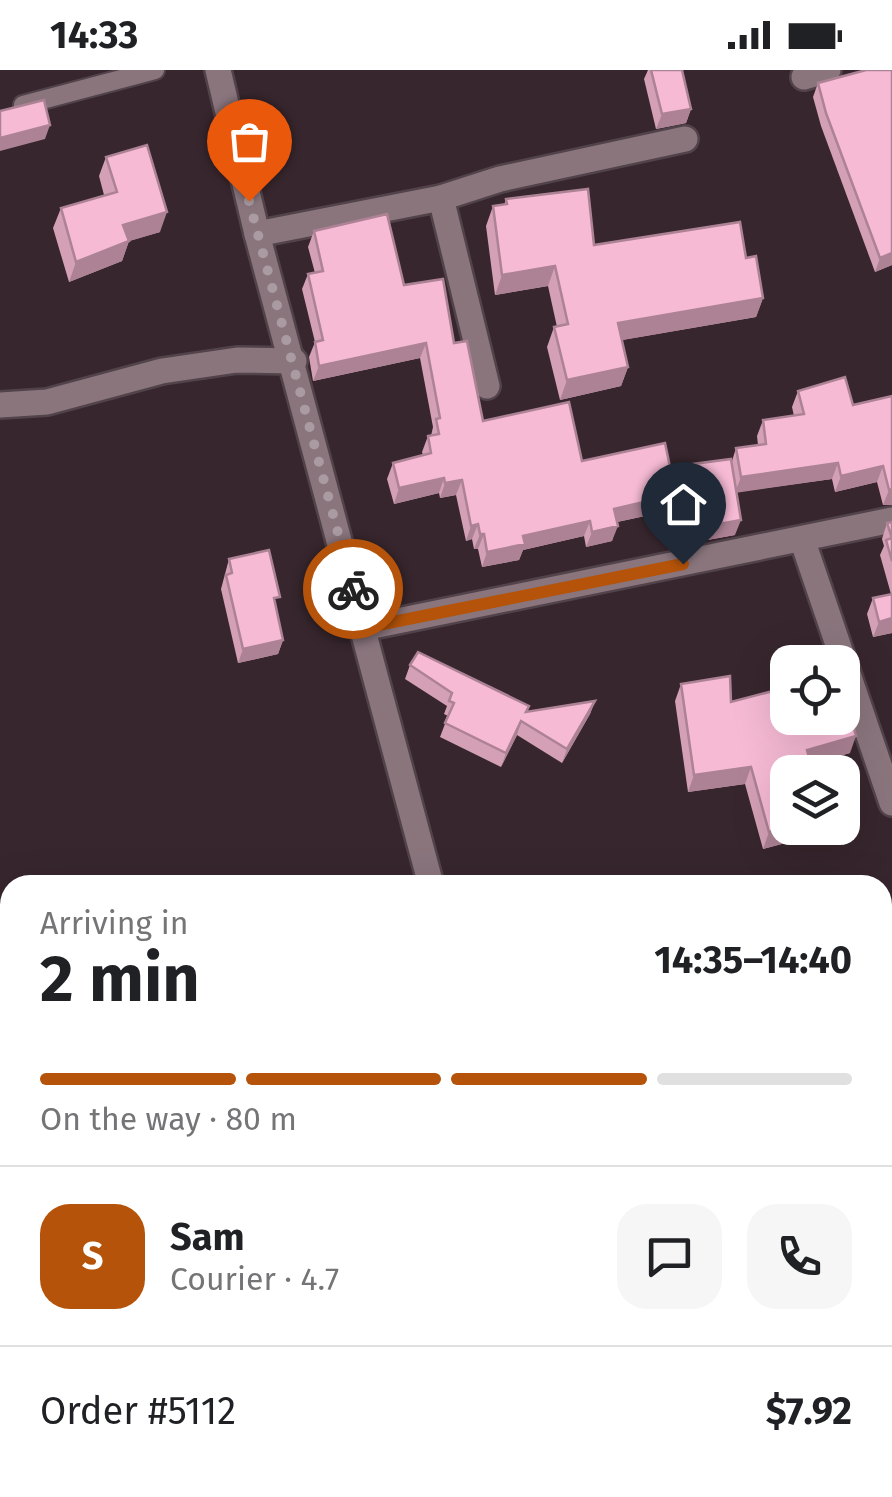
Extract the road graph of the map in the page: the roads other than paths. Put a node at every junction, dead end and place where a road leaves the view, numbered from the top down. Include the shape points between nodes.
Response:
1 (156, 70) edge
2 (218, 70) edge
3 (13, 108) edge
4 (685, 139) dead end
5 (441, 198) junction
6 (257, 234) junction
7 (294, 361) junction
8 (487, 386) dead end
9 (0, 405) edge
10 (892, 520) edge
11 (802, 539) junction
12 (363, 628) junction
13 (892, 803) edge
14 (428, 875) edge

1 - 3 lane
2 - 6 street
4 - 5 street via 500,178
5 - 6 street
5 - 8 street
6 - 7 street
7 - 9 street via 237,360 162,371 46,402
7 - 12 street
10 - 11 street
11 - 12 street
11 - 13 street
12 - 14 street

